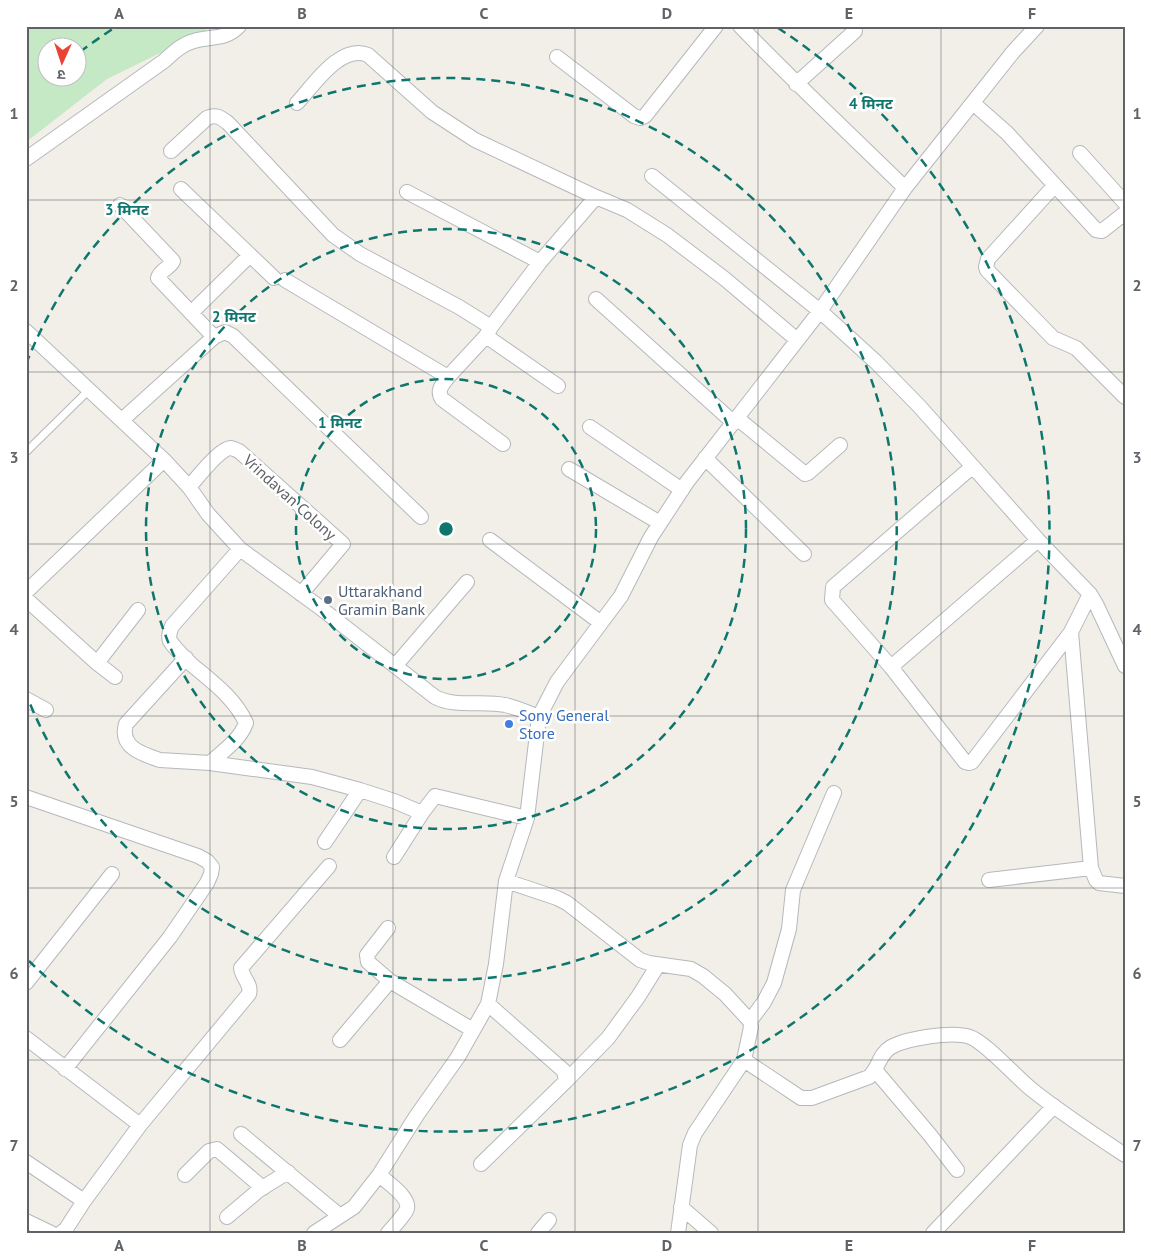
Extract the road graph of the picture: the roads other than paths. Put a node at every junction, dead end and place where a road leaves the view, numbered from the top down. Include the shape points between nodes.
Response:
1 (239, 26) edge
2 (716, 26) edge
3 (740, 26) edge
4 (1036, 26) edge
5 (854, 31) dead end
6 (557, 56) dead end
7 (796, 84) junction
8 (974, 102) junction
9 (297, 103) dead end
10 (171, 151) dead end
11 (1080, 153) dead end
12 (26, 159) edge
13 (652, 176) dead end
14 (1054, 185) junction
15 (905, 188) junction
16 (181, 189) dead end
17 (407, 192) dead end
18 (596, 197) junction
19 (1125, 203) edge
20 (120, 205) dead end
21 (1125, 213) edge
22 (250, 255) junction
23 (540, 262) junction
24 (596, 299) dead end
25 (820, 311) junction
26 (191, 313) junction
27 (26, 331) edge
28 (489, 331) junction
29 (214, 337) junction
30 (796, 339) junction
31 (448, 377) junction
32 (558, 386) dead end
33 (89, 390) junction
34 (1125, 397) edge
35 (122, 420) junction
36 (736, 420) junction
37 (590, 426) dead end
38 (503, 444) dead end
39 (840, 445) dead end
40 (26, 452) edge
41 (705, 458) junction
42 (164, 460) junction
43 (972, 467) junction
44 (568, 468) dead end
45 (189, 487) junction
46 (682, 490) junction
47 (422, 517) dead end
48 (660, 523) junction
49 (490, 540) dead end
50 (1038, 540) junction
51 (240, 549) junction
52 (804, 554) dead end
53 (467, 582) dead end
54 (26, 592) edge
55 (300, 594) junction
56 (1090, 594) junction
57 (26, 599) edge
58 (138, 610) dead end
59 (601, 623) junction
60 (1071, 632) junction
61 (186, 658) junction
62 (97, 663) junction
63 (395, 666) junction
64 (1125, 666) edge
65 (891, 667) junction
66 (114, 677) dead end
67 (26, 699) edge
68 (46, 710) dead end
69 (538, 717) junction
70 (210, 764) junction
71 (360, 790) junction
72 (834, 793) dead end
73 (26, 796) edge
74 (422, 813) junction
75 (527, 818) junction
76 (325, 842) dead end
77 (394, 857) dead end
78 (329, 866) dead end
79 (1091, 868) junction
80 (112, 874) dead end
81 (989, 880) dead end
82 (506, 881) junction
83 (1125, 886) edge
84 (388, 928) dead end
85 (658, 964) junction
86 (390, 980) junction
87 (26, 983) edge
88 (488, 1004) junction
89 (750, 1022) junction
90 (473, 1030) junction
91 (26, 1038) edge
92 (340, 1040) dead end
93 (744, 1060) junction
94 (65, 1069) junction
95 (875, 1070) junction
96 (566, 1081) junction
97 (1054, 1106) junction
98 (140, 1124) junction
99 (241, 1134) dead end
100 (1125, 1155) edge
101 (26, 1162) edge
102 (481, 1164) dead end
103 (957, 1170) dead end
104 (288, 1172) junction
105 (185, 1175) dead end
106 (379, 1175) junction
107 (262, 1188) junction
108 (84, 1201) junction
109 (681, 1207) junction
110 (340, 1216) junction
111 (227, 1217) dead end
112 (550, 1220) dead end
113 (26, 1221) edge
114 (51, 1233) edge
115 (60, 1233) edge
116 (314, 1233) edge
117 (388, 1233) edge
118 (538, 1233) edge
119 (678, 1233) edge
120 (711, 1233) edge
121 (933, 1233) edge

1 - 12 street via 231,34 183,45
2 - 6 street via 640,118
3 - 7 street
4 - 8 street
5 - 7 street
7 - 15 street
8 - 14 street
8 - 15 street
9 - 18 street via 334,62 350,53 362,52 432,112 475,140
10 - 28 street via 207,118 219,116 333,235 360,254 459,307
11 - 19 street
13 - 25 street
14 - 21 street via 1098,231
14 - 34 street via 988,259 987,270 1053,338 1076,348
15 - 25 street
16 - 22 street
17 - 23 street
18 - 23 street
18 - 30 street via 627,210 667,235 725,278
20 - 26 street via 172,258 172,264 158,278
22 - 26 street
22 - 31 street via 279,279
23 - 28 street
24 - 36 street
25 - 30 street
25 - 43 street via 876,362
26 - 29 street
27 - 33 street
28 - 31 street
28 - 32 street
29 - 35 street
29 - 47 street via 225,332 233,336
30 - 36 street
31 - 38 street via 439,389 442,398
33 - 35 street
33 - 40 lane
35 - 42 street
36 - 39 street via 805,474
36 - 41 street
37 - 46 street
41 - 46 street
41 - 52 street
42 - 45 street
42 - 54 street
43 - 50 street
43 - 65 street via 833,587 832,600
44 - 48 street
45 - 51 street
45 - 55 street, Vrindavan Colony via 219,454 232,448 343,544
46 - 48 street
48 - 59 street via 621,596
49 - 59 street
50 - 56 street
50 - 65 street
51 - 55 street
51 - 61 street via 169,632 169,639
53 - 63 street
55 - 63 street
56 - 60 street
56 - 64 street
57 - 62 street
58 - 62 street
59 - 69 street via 557,682
60 - 65 street via 970,763 965,762
60 - 79 street
61 - 70 street via 233,702 246,723 238,737
61 - 70 street via 126,724 123,732 133,749 152,758
62 - 66 street
63 - 69 street via 442,701 506,704
67 - 68 street
69 - 75 street
70 - 71 street via 312,777
71 - 74 street
71 - 76 street
72 - 89 street via 792,890 789,929 774,983
73 - 94 street via 198,856 212,867 207,883 170,937
74 - 75 street via 435,796
74 - 77 street
75 - 82 street
78 - 98 street via 242,968 250,987 249,994
79 - 81 street
79 - 83 street via 1099,883
80 - 87 street
82 - 85 street via 567,903 640,960
82 - 88 street
84 - 86 street via 367,955 367,960
85 - 89 street via 691,968 725,994
85 - 96 street via 608,1038
86 - 90 street
86 - 92 street
88 - 90 street
88 - 96 street via 564,1070
89 - 93 street via 752,1032
90 - 106 street
91 - 94 street
93 - 95 street via 805,1099 869,1077
93 - 109 street via 695,1133 688,1155
94 - 98 street
95 - 97 street via 881,1056 895,1045 947,1034 968,1036 982,1044
95 - 103 street
96 - 102 street
97 - 100 street
97 - 121 street
98 - 108 street
99 - 104 street
101 - 108 street
104 - 107 street
104 - 110 street
105 - 107 street via 209,1151 217,1149
106 - 110 street via 354,1207
106 - 117 street via 404,1197 407,1204 406,1211
107 - 111 street
108 - 115 street
109 - 119 street
109 - 120 street
110 - 116 street
112 - 118 street
113 - 114 street

